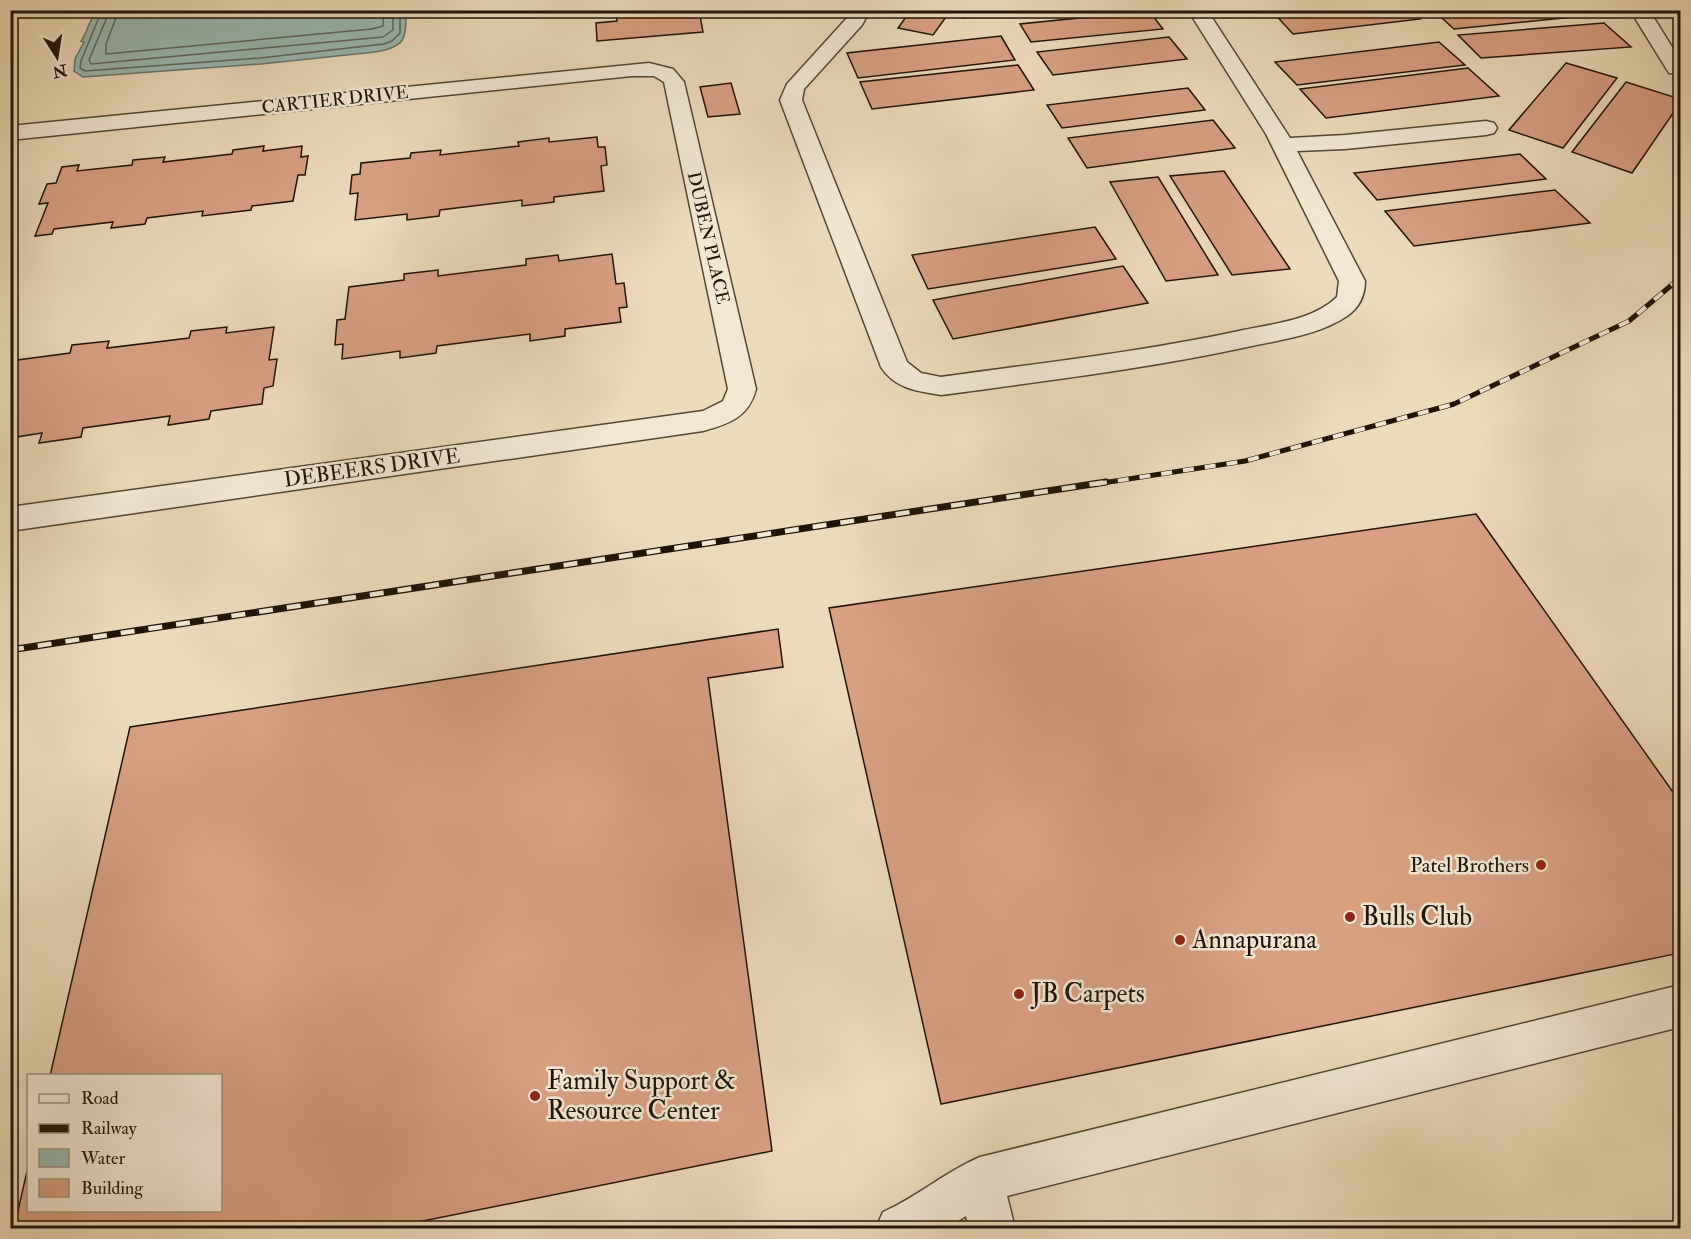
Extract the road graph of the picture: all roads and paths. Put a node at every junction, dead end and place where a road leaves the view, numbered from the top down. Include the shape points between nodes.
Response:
1 (861, 10) edge
2 (1197, 10) edge
3 (1640, 10) edge
4 (1676, 69) dead end
5 (660, 71) joint
6 (1486, 128) dead end
7 (10, 133) edge
8 (1283, 145) junction
9 (733, 410) joint
10 (10, 519) edge
11 (1680, 1006) edge
12 (980, 1180) junction
13 (899, 1228) edge
14 (992, 1228) edge

1 - 8 street via 794,88 790,99 895,367 913,381 941,386 1173,354 1275,332 1335,312 1353,293 1352,281
2 - 8 street
3 - 4 street
5 - 7 street, CARTIER DRIVE via 632,70
5 - 9 street, DUBEN PLACE via 674,82 742,389
6 - 8 street
9 - 10 street, DEBEERS DRIVE via 703,421
11 - 12 street
12 - 13 street via 912,1224
12 - 14 street

